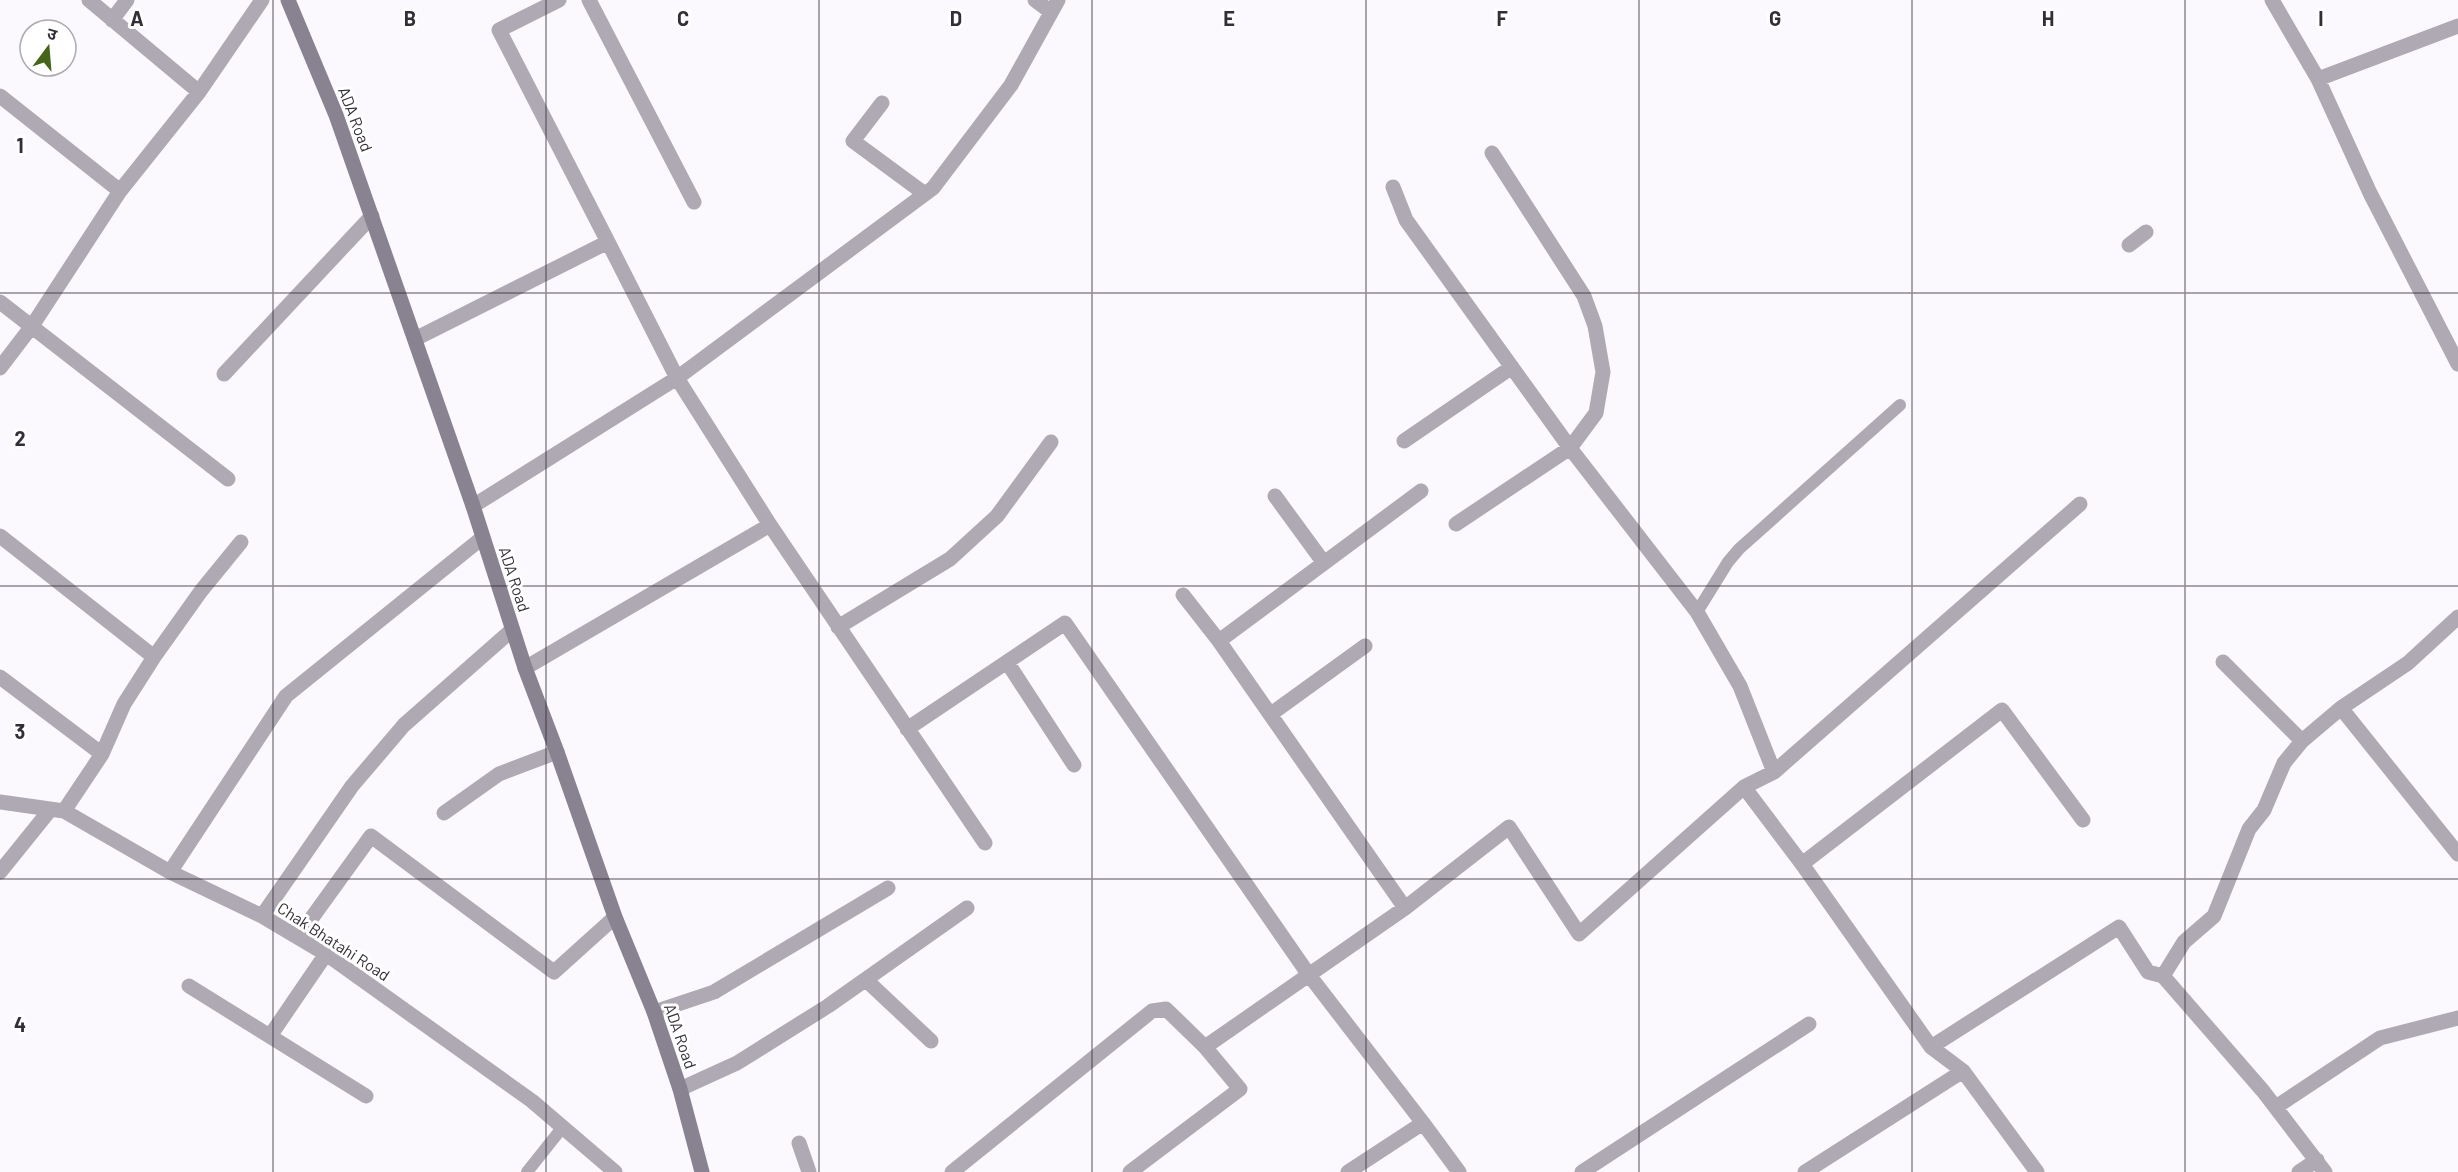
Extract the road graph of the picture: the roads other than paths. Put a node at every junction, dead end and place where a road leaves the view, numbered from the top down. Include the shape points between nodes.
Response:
1 (89, 0) edge
2 (127, 0) edge
3 (262, 0) edge
4 (288, 0) edge
5 (559, 0) edge
6 (589, 0) edge
7 (1035, 0) edge
8 (2272, 0) edge
9 (1054, 6) edge
10 (529, 7) edge
11 (112, 20) junction
12 (2458, 26) edge
13 (2318, 80) junction
14 (199, 92) junction
15 (0, 96) edge
16 (882, 103) dead end
17 (1492, 153) dead end
18 (1393, 187) dead end
19 (120, 191) junction
20 (925, 194) junction
21 (693, 202) dead end
22 (372, 216) junction
23 (2146, 232) dead end
24 (608, 242) junction
25 (2129, 245) dead end
26 (0, 302) edge
27 (32, 326) junction
28 (415, 339) junction
29 (2458, 364) edge
30 (1512, 367) junction
31 (0, 368) edge
32 (224, 375) dead end
33 (677, 378) junction
34 (1900, 405) dead end
35 (1404, 441) dead end
36 (1051, 442) dead end
37 (1570, 448) junction
38 (228, 478) dead end
39 (1421, 491) dead end
40 (1275, 496) dead end
41 (2080, 504) dead end
42 (473, 506) junction
43 (1456, 524) dead end
44 (770, 525) junction
45 (0, 536) edge
46 (482, 538) junction
47 (241, 542) dead end
48 (1324, 563) junction
49 (1183, 595) dead end
50 (1697, 612) junction
51 (2458, 617) edge
52 (838, 627) junction
53 (512, 630) junction
54 (1219, 640) junction
55 (1365, 646) dead end
56 (154, 657) junction
57 (1007, 662) junction
58 (2223, 662) dead end
59 (525, 668) junction
60 (0, 677) edge
61 (2341, 708) junction
62 (1271, 714) junction
63 (907, 729) junction
64 (2302, 741) junction
65 (557, 752) junction
66 (102, 754) junction
67 (1074, 765) dead end
68 (1774, 772) junction
69 (1744, 788) junction
70 (0, 802) edge
71 (57, 811) junction
72 (444, 813) dead end
73 (2083, 820) dead end
74 (985, 843) dead end
75 (2458, 854) edge
76 (1802, 864) junction
77 (0, 872) edge
78 (170, 872) junction
79 (888, 888) dead end
80 (967, 908) dead end
81 (1405, 908) junction
82 (262, 916) junction
83 (615, 917) junction
84 (298, 937) junction
85 (326, 954) junction
86 (1309, 975) junction
87 (2163, 976) junction
88 (866, 980) junction
89 (189, 986) dead end
90 (654, 1012) junction
91 (2458, 1018) edge
92 (1809, 1024) dead end
93 (270, 1036) junction
94 (931, 1041) dead end
95 (1205, 1047) junction
96 (1930, 1047) junction
97 (1963, 1071) junction
98 (680, 1089) junction
99 (366, 1096) dead end
100 (2276, 1107) junction
101 (1423, 1123) junction
102 (562, 1128) junction
103 (799, 1143) dead end
104 (2321, 1166) edge
105 (527, 1172) edge
106 (615, 1172) edge
107 (702, 1172) edge
108 (809, 1172) edge
109 (952, 1172) edge
110 (1130, 1172) edge
111 (1347, 1172) edge
112 (1459, 1172) edge
113 (1582, 1172) edge
114 (1805, 1172) edge
115 (2037, 1172) edge
116 (2299, 1172) edge

1 - 11 street
2 - 11 street
3 - 14 street
4 - 22 street, ADA Road via 336,115
5 - 10 street
6 - 21 street
7 - 9 street
8 - 13 street
9 - 20 street via 1011,85
10 - 24 street via 499,30
11 - 14 street
12 - 13 street
13 - 29 street via 2370,193
14 - 19 street
15 - 19 street
16 - 20 street via 853,141
17 - 37 street via 1578,287 1595,326 1603,372 1596,413
18 - 30 street via 1406,220
19 - 27 street
20 - 33 street
22 - 28 street, ADA Road
22 - 32 street
23 - 25 street
24 - 28 street
24 - 33 street
26 - 27 street
27 - 31 street
27 - 38 street
28 - 42 street, ADA Road
30 - 35 street
30 - 37 street
33 - 42 street
33 - 44 street
34 - 50 lane via 1739,549
36 - 52 street via 997,516 950,559
37 - 43 street
37 - 50 street
39 - 48 street
40 - 48 street
41 - 68 street
42 - 46 street, ADA Road
44 - 52 street
44 - 59 street
45 - 56 street
46 - 53 street, ADA Road
46 - 78 street via 286,696
47 - 56 street
48 - 54 street
49 - 54 street
50 - 68 street via 1740,687
51 - 61 street via 2408,663
52 - 63 street
53 - 59 street, ADA Road
53 - 82 street via 404,725 352,786
54 - 62 street
55 - 62 street
56 - 66 street via 124,704
57 - 63 street
57 - 67 street
57 - 86 street via 1065,622
58 - 64 street
59 - 65 street, ADA Road
60 - 66 street
61 - 64 street
61 - 75 street
62 - 81 street
63 - 74 street
64 - 87 street via 2284,763 2264,810 2249,829 2214,916 2184,942
65 - 72 street via 499,774
65 - 83 street, ADA Road
66 - 71 street
68 - 69 street
69 - 76 street
69 - 81 street via 1579,934 1509,827
70 - 71 street, Chak Bhatahi Road
71 - 77 street
71 - 78 street, Chak Bhatahi Road
73 - 76 street via 2002,710
76 - 96 street
78 - 82 street, Chak Bhatahi Road
79 - 90 street via 714,992
80 - 88 street
81 - 86 street
82 - 84 street, Chak Bhatahi Road
83 - 84 street via 554,972 371,836
83 - 90 street, ADA Road
84 - 85 street, Chak Bhatahi Road
85 - 93 street
85 - 102 street, Chak Bhatahi Road via 532,1101
86 - 95 street
86 - 101 street
87 - 96 street via 2148,972 2119,927
87 - 100 street
88 - 94 street
88 - 98 street via 737,1064
89 - 93 street
90 - 98 street, ADA Road
91 - 100 street via 2380,1038
92 - 113 street
93 - 99 street
95 - 109 street via 1166,1009 1152,1011
95 - 110 street via 1240,1089
96 - 97 street
97 - 114 street
97 - 115 street
98 - 107 street, ADA Road
100 - 104 street
101 - 111 street
101 - 112 street
102 - 105 lane
102 - 106 street, Chak Bhatahi Road
103 - 108 street
104 - 116 street

